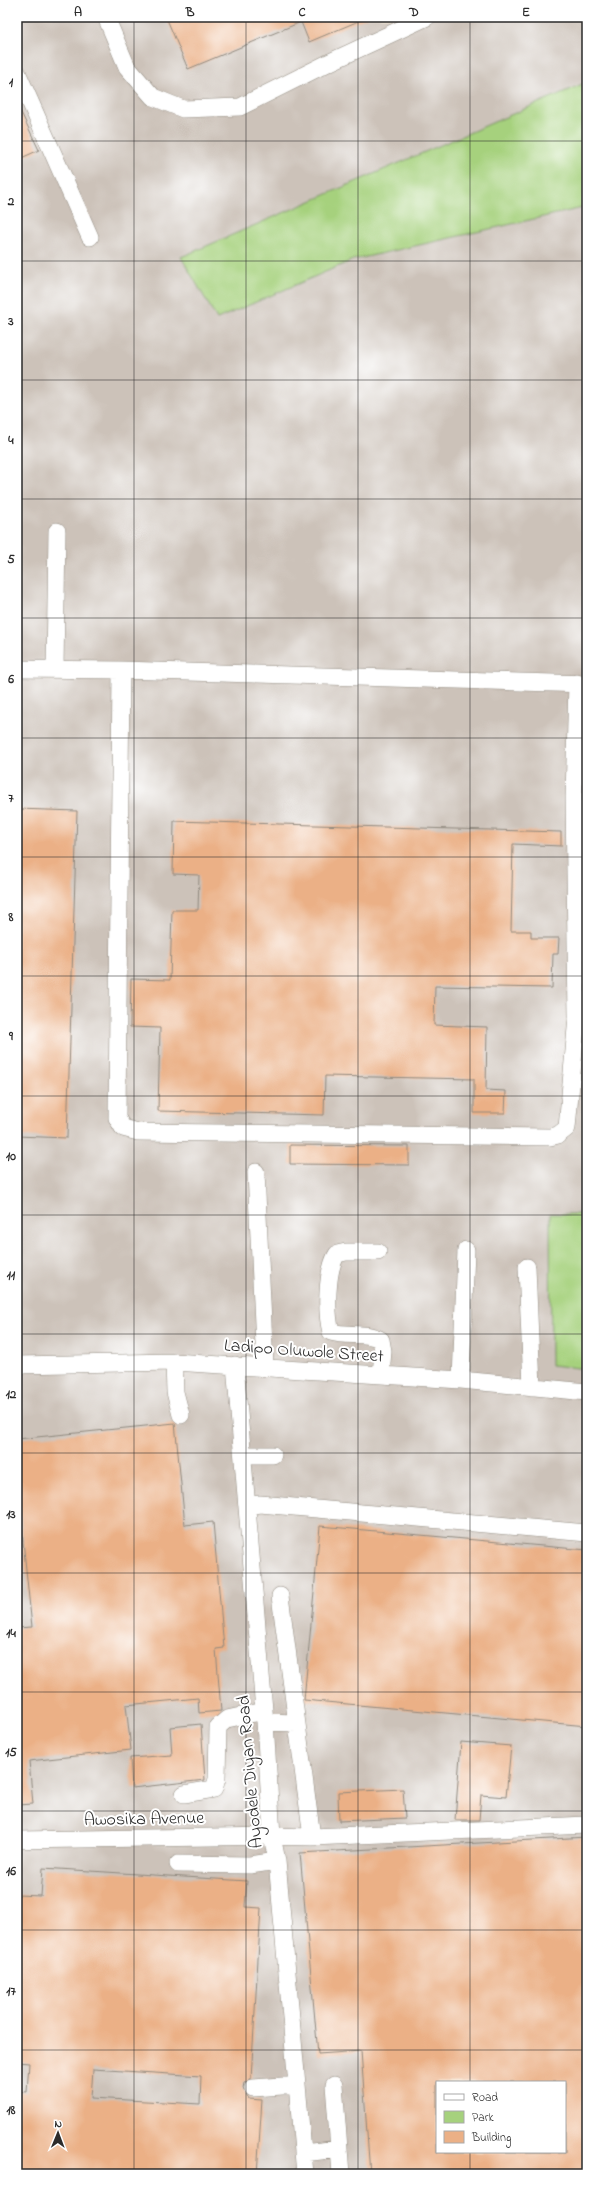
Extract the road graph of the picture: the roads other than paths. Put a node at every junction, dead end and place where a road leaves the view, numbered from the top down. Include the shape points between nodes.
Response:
1 (106, 17) edge
2 (428, 17) edge
3 (17, 72) edge
4 (90, 237) dead end
5 (58, 531) dead end
6 (17, 669) edge
7 (55, 669) junction
8 (121, 670) junction
9 (582, 683) edge
10 (256, 1172) dead end
11 (466, 1250) dead end
12 (378, 1252) dead end
13 (527, 1267) dead end
14 (174, 1362) junction
15 (17, 1365) edge
16 (235, 1365) junction
17 (265, 1367) junction
18 (381, 1375) junction
19 (461, 1380) junction
20 (532, 1387) junction
21 (587, 1392) edge
22 (181, 1415) dead end
23 (243, 1455) junction
24 (273, 1455) dead end
25 (247, 1506) junction
26 (587, 1533) edge
27 (280, 1596) dead end
28 (264, 1717) junction
29 (296, 1722) junction
30 (184, 1794) dead end
31 (587, 1825) edge
32 (272, 1836) junction
33 (312, 1838) junction
34 (17, 1840) edge
35 (277, 1861) junction
36 (178, 1864) dead end
37 (334, 2085) dead end
38 (297, 2086) junction
39 (253, 2088) dead end
40 (339, 2149) junction
41 (303, 2153) junction
42 (305, 2174) edge
43 (341, 2174) edge

1 - 2 street via 127,67 153,97 183,109 240,107
3 - 4 street
5 - 7 street
6 - 7 street
7 - 8 street
8 - 9 street
8 - 9 street via 117,1118 124,1128 138,1132 550,1137 567,1128 577,1017 574,798
10 - 17 street
11 - 19 street
12 - 18 street via 337,1254 332,1262 327,1318 331,1332 342,1335 372,1335 381,1340
13 - 20 street
14 - 15 street, Ladipo Oluwole Street
14 - 16 street, Ladipo Oluwole Street
14 - 22 street via 174,1392
16 - 17 street, Ladipo Oluwole Street
16 - 23 street, Ayodele Diyan Road
17 - 18 street, Ladipo Oluwole Street
18 - 19 street, Ladipo Oluwole Street
19 - 20 street, Ladipo Oluwole Street
20 - 21 street, Ladipo Oluwole Street
23 - 24 street
23 - 25 street, Ayodele Diyan Road
25 - 26 street via 260,1504
25 - 28 street, Ayodele Diyan Road
27 - 29 street
28 - 29 street
28 - 30 street via 226,1719 218,1726 217,1779 214,1789
28 - 32 street, Ayodele Diyan Road
29 - 33 street
31 - 33 street, Awosika Avenue
32 - 33 street, Awosika Avenue
32 - 34 street, Awosika Avenue
32 - 35 street, Ayodele Diyan Road
35 - 36 street via 250,1865
35 - 38 street, Ayodele Diyan Road
37 - 40 street
38 - 39 street
38 - 41 street, Ayodele Diyan Road
40 - 41 street
40 - 43 street
41 - 42 street, Ayodele Diyan Road

